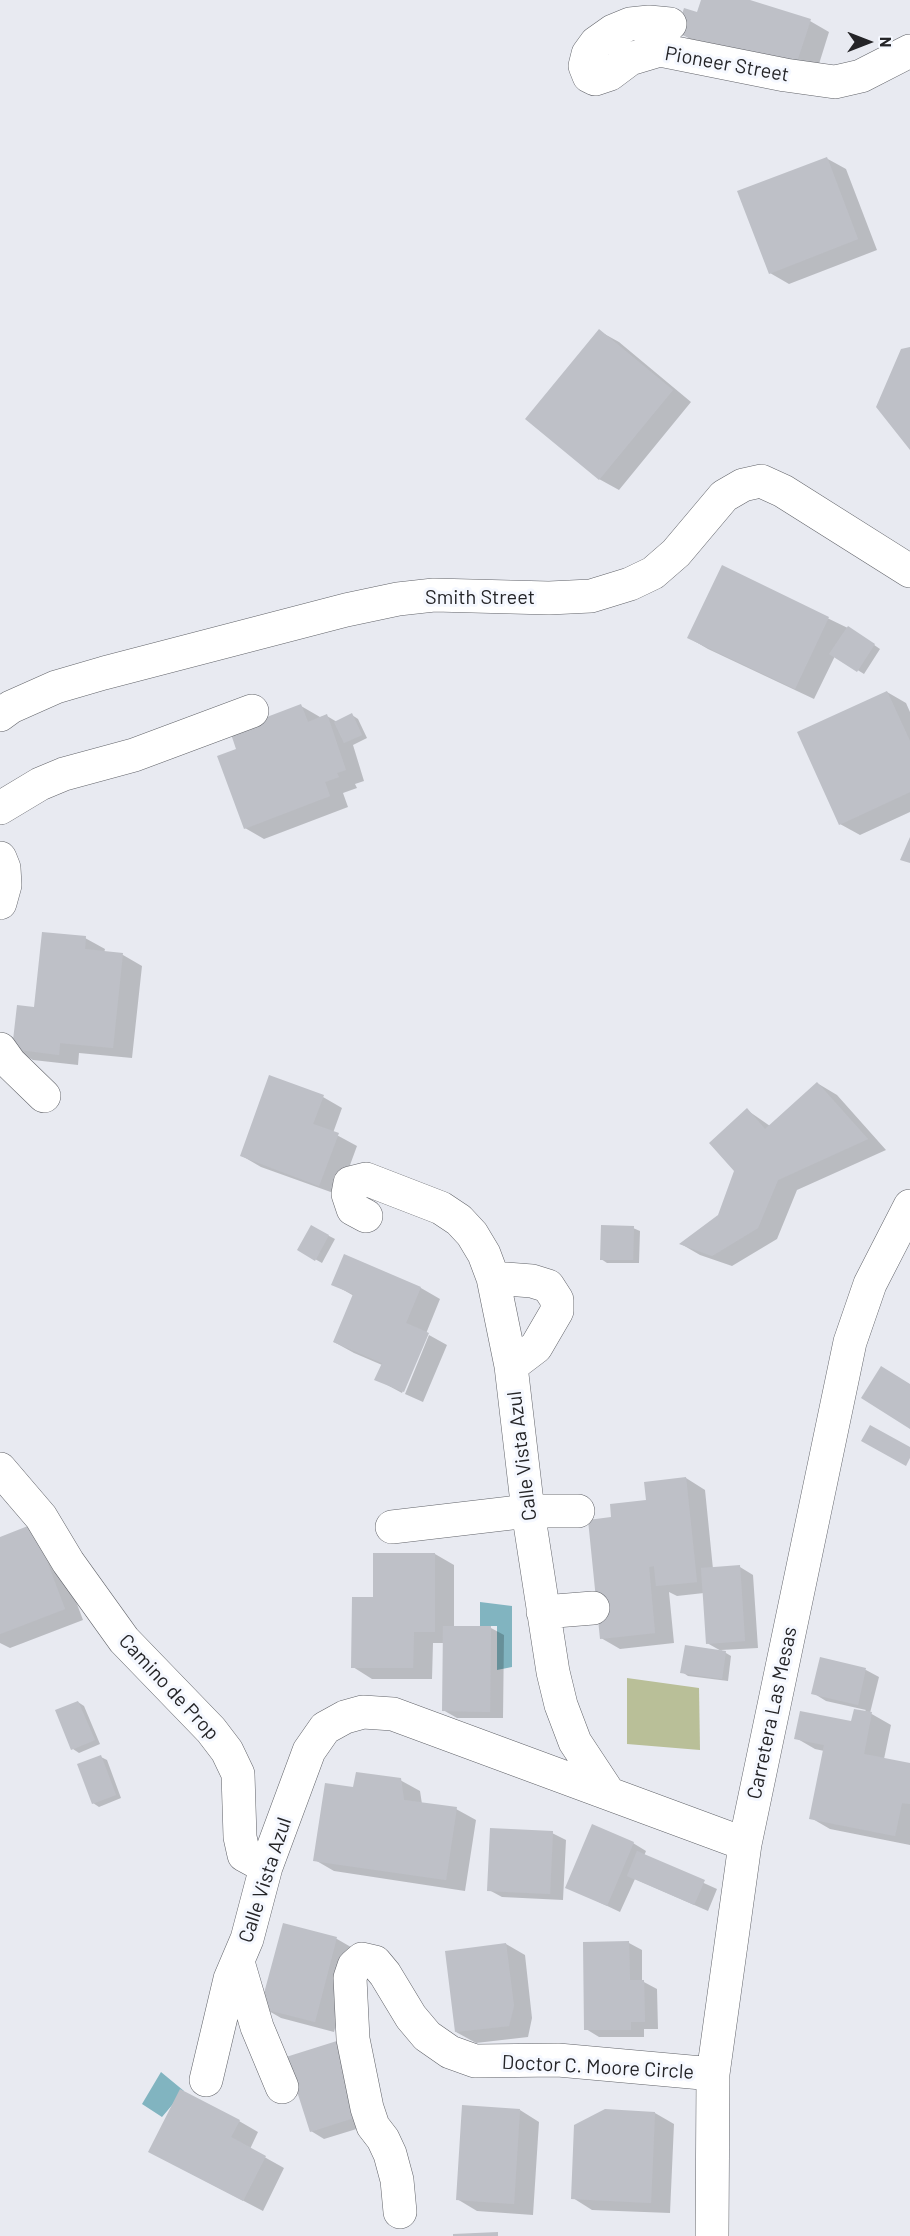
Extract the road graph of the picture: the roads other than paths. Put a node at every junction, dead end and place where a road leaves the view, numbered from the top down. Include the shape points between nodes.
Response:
1 (670, 24) dead end
2 (910, 51) edge
3 (910, 571) edge
4 (252, 711) dead end
5 (0, 715) edge
6 (0, 808) edge
7 (0, 858) edge
8 (0, 903) edge
9 (0, 1049) edge
10 (44, 1096) dead end
11 (910, 1206) edge
12 (366, 1216) dead end
13 (493, 1278) junction
14 (511, 1366) junction
15 (0, 1469) edge
16 (578, 1510) dead end
17 (528, 1511) junction
18 (392, 1527) dead end
19 (593, 1608) dead end
20 (543, 1612) junction
21 (608, 1792) junction
22 (745, 1844) junction
23 (266, 1867) junction
24 (234, 1970) junction
25 (713, 2074) junction
26 (206, 2080) dead end
27 (282, 2087) dead end
28 (400, 2212) dead end
29 (712, 2236) edge

1 - 2 street, Pioneer Street via 630,24 613,31 588,54 585,66 589,76 595,79 610,74 630,59 660,50 836,82 861,76
3 - 5 street, Smith Street via 761,481 743,485 724,496 676,553 653,573 591,596 434,595 387,601 56,687
4 - 6 street via 134,755 64,774
7 - 8 street via 5,885
9 - 10 street
11 - 22 street, Carretera Las Mesas via 870,1284 850,1342
12 - 13 street, Calle Vista Azul via 353,1209 348,1194 350,1183 366,1179 441,1208 472,1234
13 - 14 street, Calle Vista Azul
13 - 14 street via 548,1286 557,1300 557,1311 536,1347
14 - 17 street, Calle Vista Azul
15 - 23 street, Camino de Prop via 41,1517 124,1640 227,1751 238,1774 244,1855
16 - 17 street
17 - 18 street
17 - 20 street, Calle Vista Azul
19 - 20 street
20 - 21 street, Calle Vista Azul via 561,1705 575,1742
21 - 22 street, Calle Vista Azul
21 - 23 street, Calle Vista Azul via 393,1714 363,1712 325,1728 309,1751
22 - 25 street, Carretera Las Mesas
23 - 24 street, Calle Vista Azul via 248,1939
24 - 26 street, Calle Vista Azul
24 - 27 street
25 - 28 street, Doctor C. Moore Circle via 558,2060 475,2061 450,2052 428,2036 375,1962 362,1959 354,1966 350,1978 353,2039 367,2108 390,2154
25 - 29 street, Carretera Las Mesas

